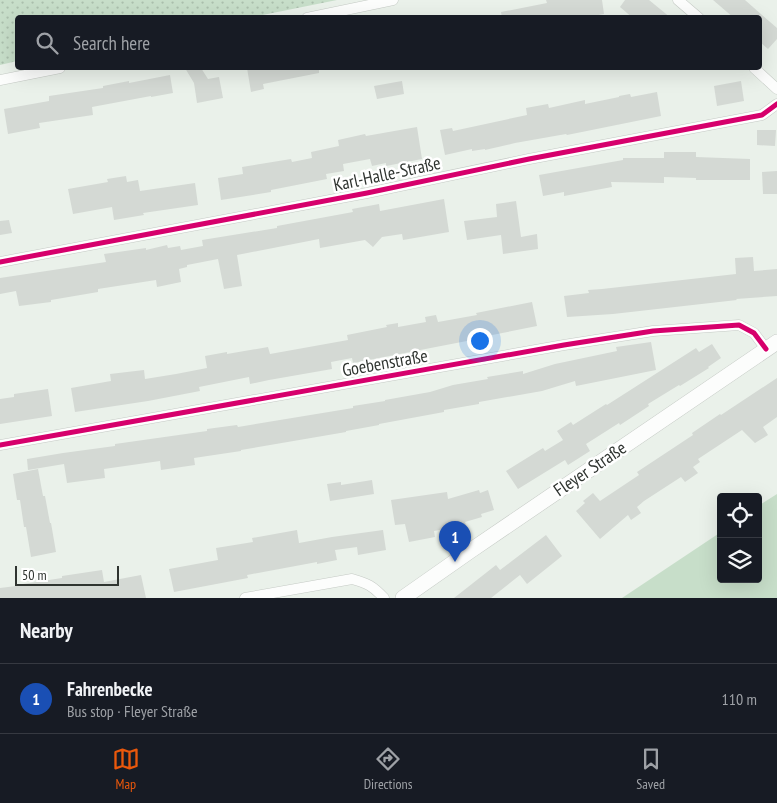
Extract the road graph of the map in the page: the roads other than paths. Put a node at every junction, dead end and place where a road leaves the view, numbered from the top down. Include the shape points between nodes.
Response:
1 (394, 0) edge
2 (678, 0) edge
3 (322, 15) edge
4 (696, 15) edge
5 (50, 70) edge
6 (756, 70) edge
7 (0, 80) edge
8 (777, 88) edge
9 (777, 104) edge
10 (0, 262) edge
11 (772, 346) edge
12 (0, 445) edge
13 (245, 598) edge
14 (384, 598) edge
15 (403, 598) edge

1 - 3 street
2 - 4 street
5 - 7 street
6 - 8 street
9 - 10 street, Karl-Halle-Straße via 762,115
11 - 12 street, Goebenstraße via 739,325 653,331
11 - 15 street, Fleyer Straße
13 - 14 street via 352,578 375,588

